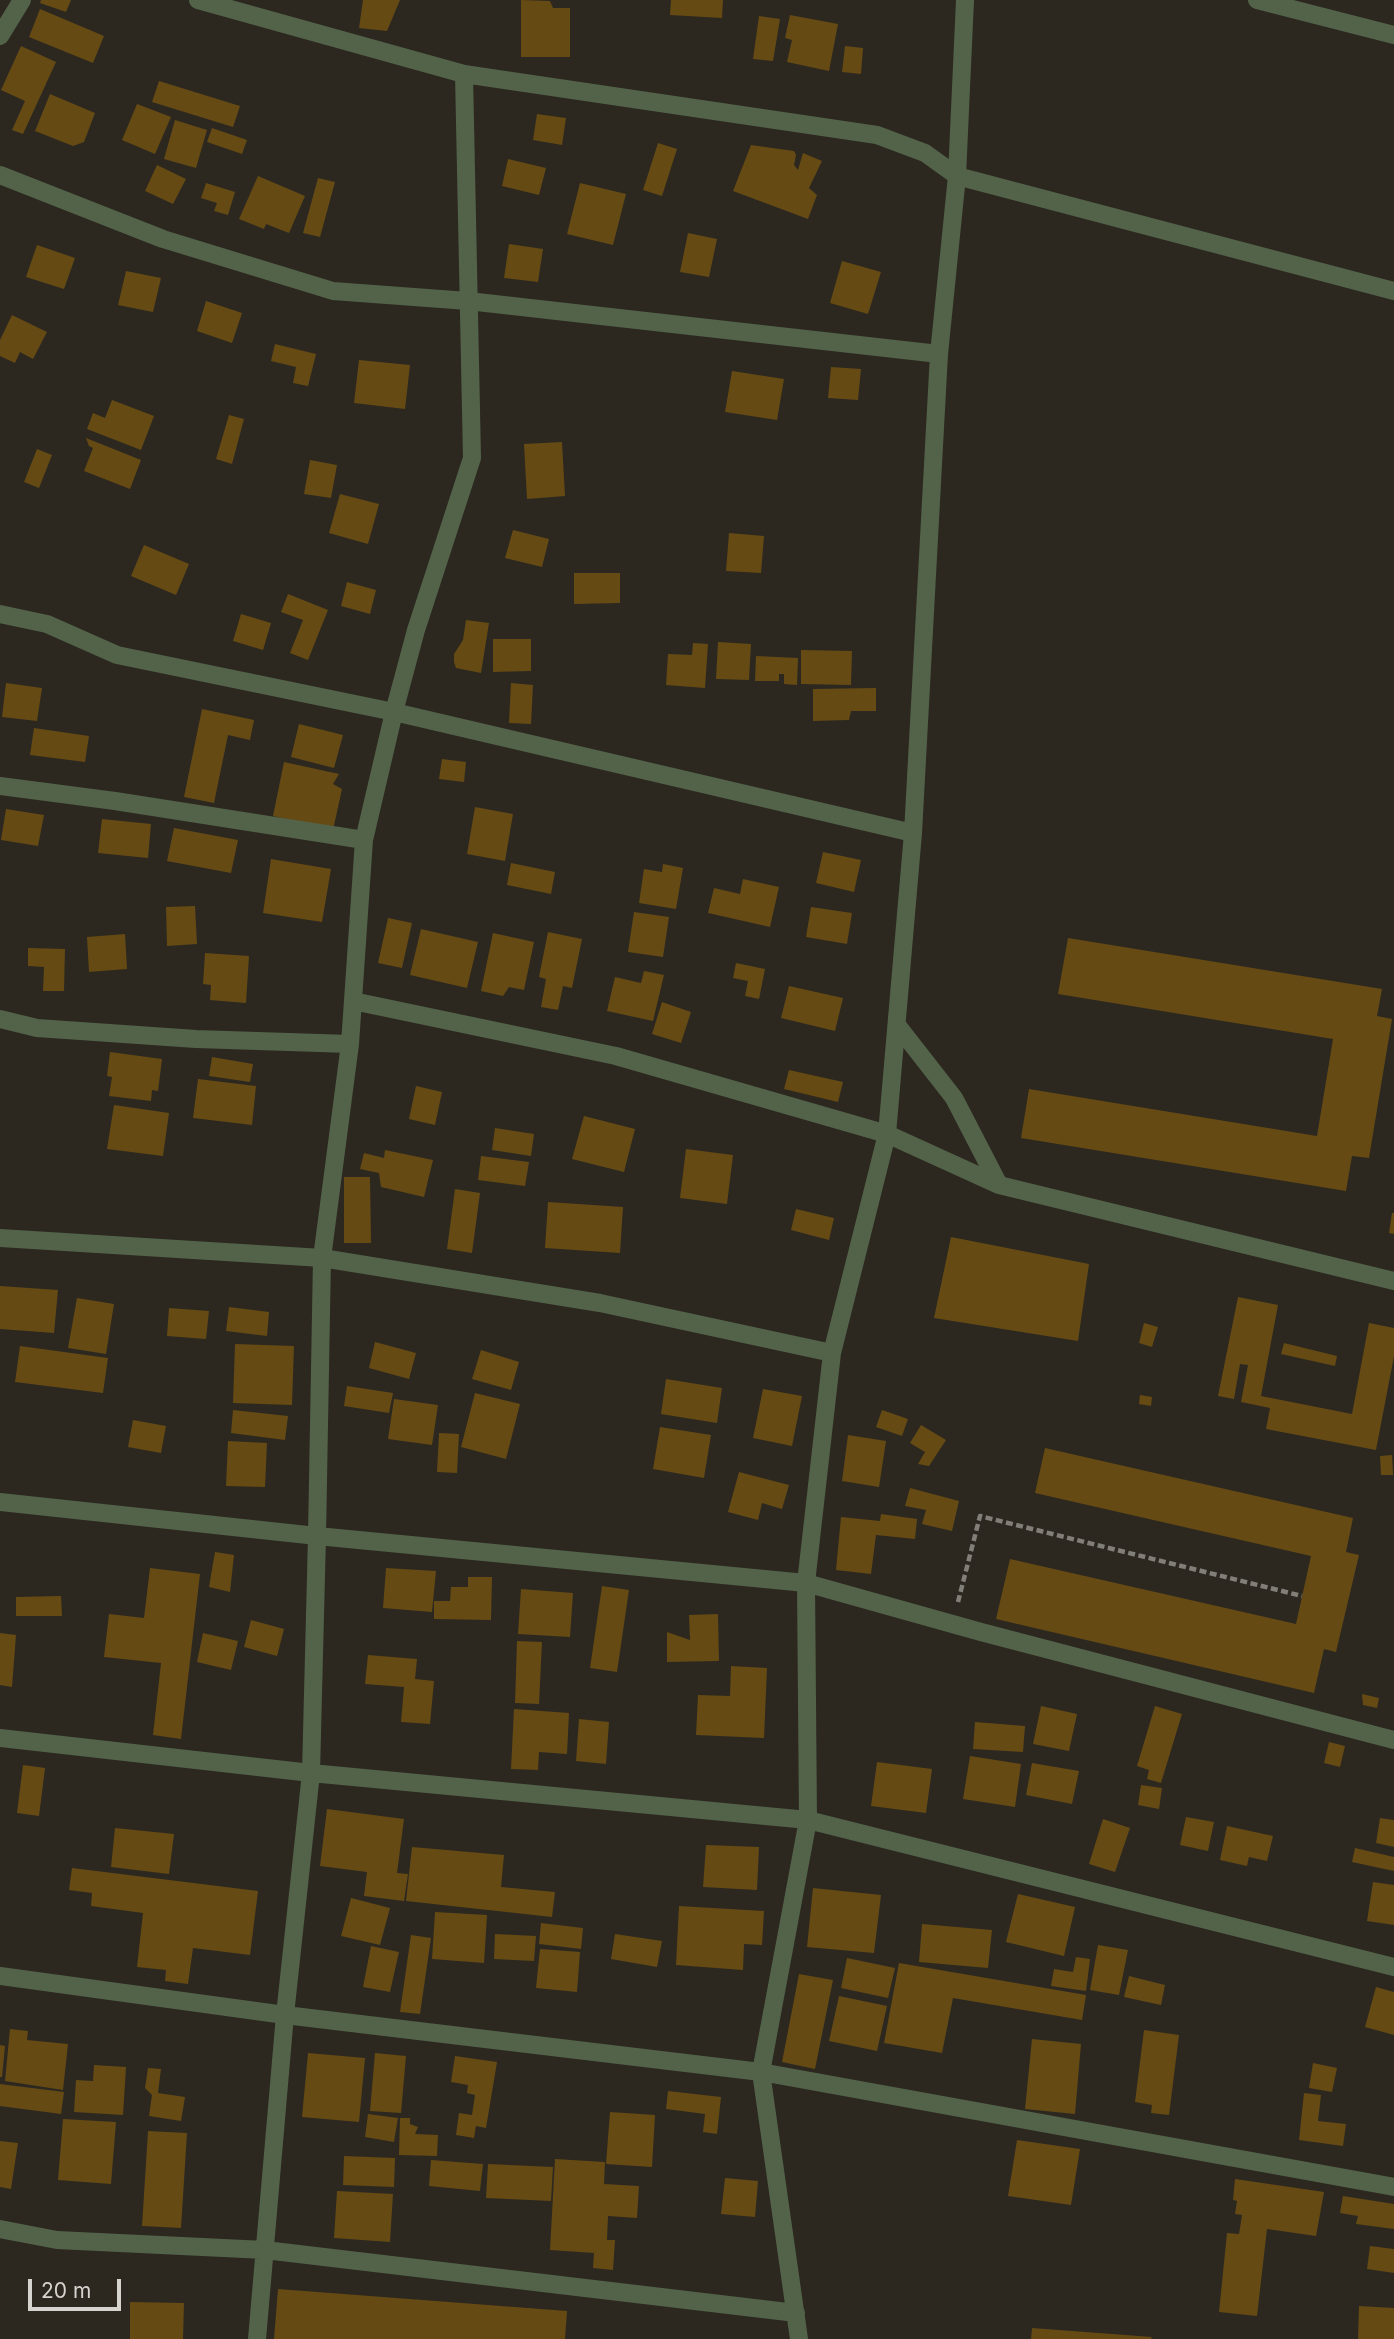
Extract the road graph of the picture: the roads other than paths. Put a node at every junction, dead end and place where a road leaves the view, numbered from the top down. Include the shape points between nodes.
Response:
1 (22, 0) edge
2 (198, 0) edge
3 (965, 0) edge
4 (1257, 0) edge
5 (1394, 35) edge
6 (0, 36) edge
7 (464, 74) junction
8 (0, 175) edge
9 (957, 176) junction
10 (1394, 291) edge
11 (468, 301) junction
12 (939, 354) junction
13 (0, 614) edge
14 (394, 712) junction
15 (0, 786) edge
16 (913, 833) junction
17 (364, 840) junction
18 (353, 1001) junction
19 (0, 1019) edge
20 (897, 1025) junction
21 (350, 1044) junction
22 (887, 1135) junction
23 (999, 1185) junction
24 (0, 1238) edge
25 (322, 1258) junction
26 (1394, 1281) edge
27 (832, 1353) junction
28 (0, 1502) edge
29 (317, 1536) junction
30 (806, 1583) junction
31 (0, 1738) edge
32 (1394, 1740) edge
33 (311, 1773) junction
34 (808, 1820) junction
35 (1394, 1967) edge
36 (0, 1976) edge
37 (285, 2015) junction
38 (761, 2072) junction
39 (1394, 2187) edge
40 (0, 2229) edge
41 (265, 2250) junction
42 (796, 2313) junction
43 (257, 2339) edge
44 (799, 2339) edge

1 - 6 street
2 - 7 street
3 - 9 street
4 - 5 street
7 - 9 street via 877,135 925,153
7 - 11 street
8 - 11 street via 163,239 332,290
9 - 10 street
9 - 12 street
11 - 12 street
11 - 14 street via 472,458
12 - 16 street
13 - 14 street via 47,624 117,655
14 - 16 street
14 - 17 street
15 - 17 street
16 - 20 street
17 - 18 street
18 - 21 street
18 - 22 street via 616,1056
19 - 21 street via 37,1028
20 - 22 street
20 - 23 street via 954,1098
21 - 25 street
22 - 23 street
22 - 27 street
23 - 26 street
24 - 25 street
25 - 27 street via 600,1303
25 - 29 street
27 - 30 street
28 - 29 street
29 - 30 street
29 - 33 street
30 - 32 street
30 - 34 street
31 - 33 street
33 - 34 street
33 - 37 street
34 - 35 street
34 - 38 street
36 - 37 street
37 - 38 street
37 - 41 street
38 - 39 street
38 - 42 street
40 - 41 street via 57,2240
41 - 42 street
41 - 43 street
42 - 44 street

